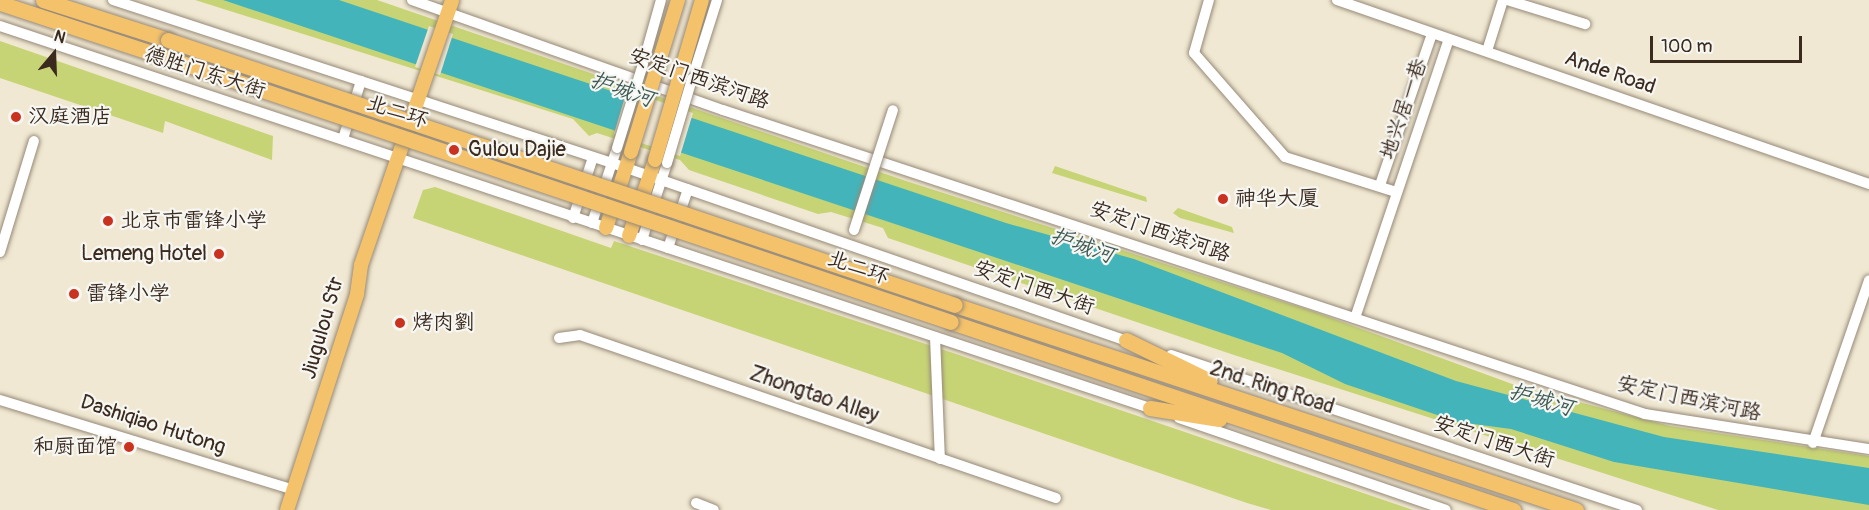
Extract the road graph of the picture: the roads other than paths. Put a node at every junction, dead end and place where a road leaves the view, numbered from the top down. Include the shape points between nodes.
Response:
1 (43, 0) edge
2 (113, 0) edge
3 (412, 0) edge
4 (661, 0) edge
5 (678, 0) edge
6 (702, 0) edge
7 (717, 0) edge
8 (1209, 0) edge
9 (1337, 0) edge
10 (1505, 0) edge
11 (0, 3) edge
12 (1355, 3) edge
13 (450, 6) edge
14 (1585, 24) dead end
15 (0, 26) edge
16 (1432, 34) junction
17 (1449, 39) junction
18 (1488, 51) junction
19 (686, 77) junction
20 (362, 81) junction
21 (419, 99) junction
22 (893, 110) dead end
23 (343, 139) junction
24 (34, 141) dead end
25 (593, 157) junction
26 (397, 158) junction
27 (612, 163) junction
28 (626, 168) junction
29 (656, 178) junction
30 (1869, 184) edge
31 (1380, 185) junction
32 (688, 189) junction
33 (1396, 192) junction
34 (573, 218) junction
35 (592, 223) junction
36 (606, 228) junction
37 (636, 238) junction
38 (849, 245) junction
39 (668, 248) junction
40 (0, 252) edge
41 (1869, 280) edge
42 (1355, 318) junction
43 (951, 322) joint
44 (559, 338) dead end
45 (935, 338) junction
46 (1126, 340) junction
47 (0, 400) edge
48 (1150, 408) junction
49 (1267, 408) junction
50 (1263, 426) junction
51 (1813, 443) junction
52 (1869, 449) edge
53 (940, 459) junction
54 (294, 490) junction
55 (1056, 498) dead end
56 (696, 503) dead end
57 (287, 510) edge
58 (714, 510) edge
59 (1446, 510) edge
60 (1513, 510) edge
61 (1576, 510) edge
62 (1637, 510) edge

1 - 49 highway, 北二环, bridge
2 - 20 street, 德胜门东大街
3 - 13 street, 安定门西滨河路
4 - 27 street, bridge
5 - 28 main road, bridge
6 - 19 main road
7 - 19 street
8 - 31 street via 1194,53 1202,67 1285,157
9 - 12 street, Ande Road
10 - 14 street
10 - 18 street
11 - 43 highway, 北二环, bridge
12 - 16 street, Ande Road
13 - 21 main road, Jiugulou Str
13 - 42 street, 安定门西滨河路 via 723,110
15 - 23 street, 德胜门东大街
16 - 17 street, Ande Road
16 - 31 street, 地兴居一巷
17 - 18 street, Ande Road
17 - 33 street, 地兴居一巷
18 - 30 street, Ande Road
19 - 29 main road, bridge
20 - 21 street, 德胜门东大街
20 - 23 street
21 - 25 street, 安定门西大街
21 - 26 main road, Jiugulou Str
22 - 38 street, bridge
23 - 26 street, 德胜门东大街
24 - 40 street
25 - 27 street, 安定门西大街
25 - 34 street
26 - 34 street
26 - 54 main road, Jiugulou Str
27 - 28 street, 安定门西大街
27 - 35 street
28 - 29 street, 安定门西大街
28 - 36 main road
29 - 32 street, 安定门西大街
29 - 37 main road
31 - 33 street
32 - 38 street, 安定门西大街
32 - 39 street
33 - 42 street, 地兴居一巷
34 - 35 street
35 - 36 street
36 - 37 street
37 - 39 street
38 - 46 street, 安定门西大街
39 - 45 street
41 - 51 street
42 - 51 street, 安定门西滨河路 via 1645,414
43 - 50 highway, 2nd. Ring Road
44 - 53 street, Zhongtao Alley via 580,335
45 - 48 street
45 - 53 street
46 - 49 highway
46 - 62 street, 安定门西大街
47 - 54 street, Dashiqiao Hutong via 104,428
48 - 50 highway
48 - 59 street
49 - 61 highway, 2nd. Ring Road
50 - 60 highway, 2nd. Ring Road
51 - 52 street, 安定门西滨河路
53 - 55 street, Zhongtao Alley
54 - 57 main road, Jiugulou Str
56 - 58 street

